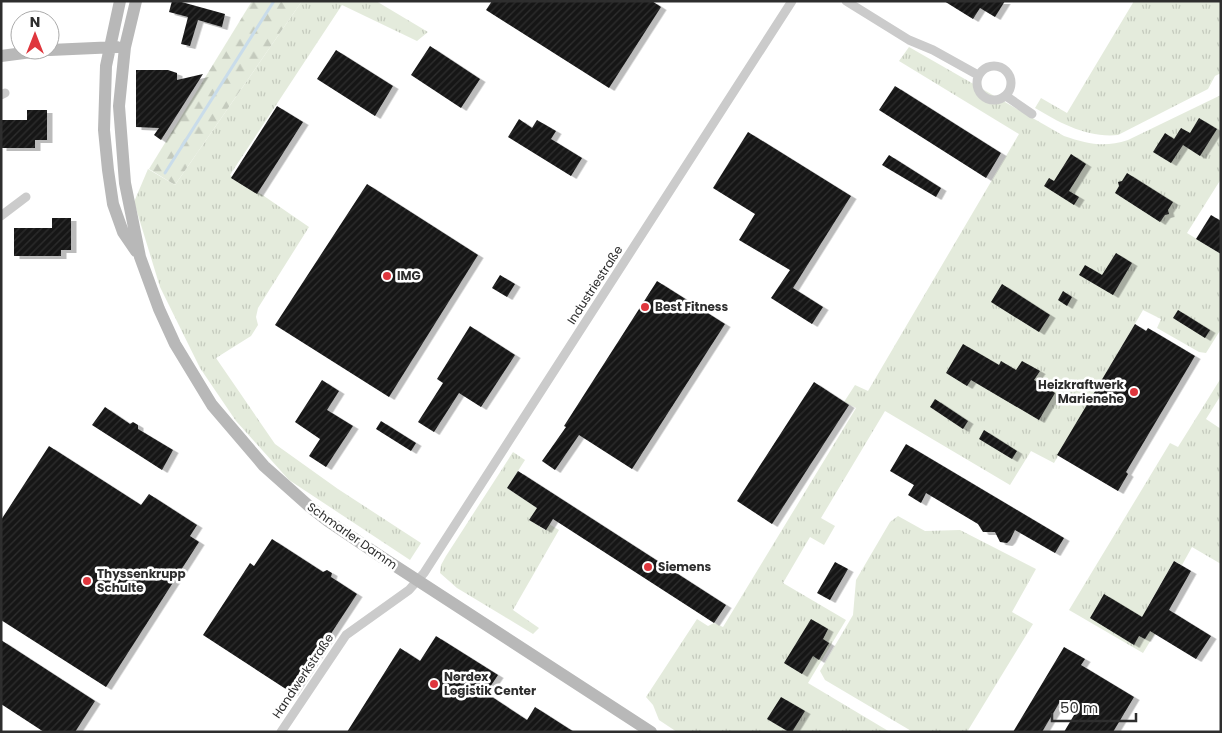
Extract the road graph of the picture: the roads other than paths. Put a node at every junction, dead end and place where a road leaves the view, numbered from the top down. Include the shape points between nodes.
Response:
1 (120, 1) edge
2 (136, 1) edge
3 (792, 1) edge
4 (846, 1) edge
5 (109, 47) junction
6 (125, 47) junction
7 (60, 49) edge
8 (978, 76) junction
9 (1006, 96) junction
10 (1032, 114) dead end
11 (26, 197) dead end
12 (1, 216) edge
13 (140, 257) junction
14 (418, 581) junction
15 (281, 732) edge
16 (651, 732) edge

1 - 5 street, Schmarler Damm
2 - 6 street, Schmarler Damm
3 - 14 street, Industriestraße
4 - 8 street via 909,40
5 - 6 street
5 - 7 street
5 - 13 street, Schmarler Damm via 104,130 110,187 123,232
6 - 13 street, Schmarler Damm via 120,124 126,183
8 - 9 street via 977,90 984,98 995,100
8 - 9 street via 987,67 1003,69 1011,82
9 - 10 street
11 - 12 street
13 - 14 street, Schmarler Damm via 175,344 212,405 235,433 264,466 310,507
14 - 15 street, Handwerkstraße via 346,635
14 - 16 street, Schmarler Damm

